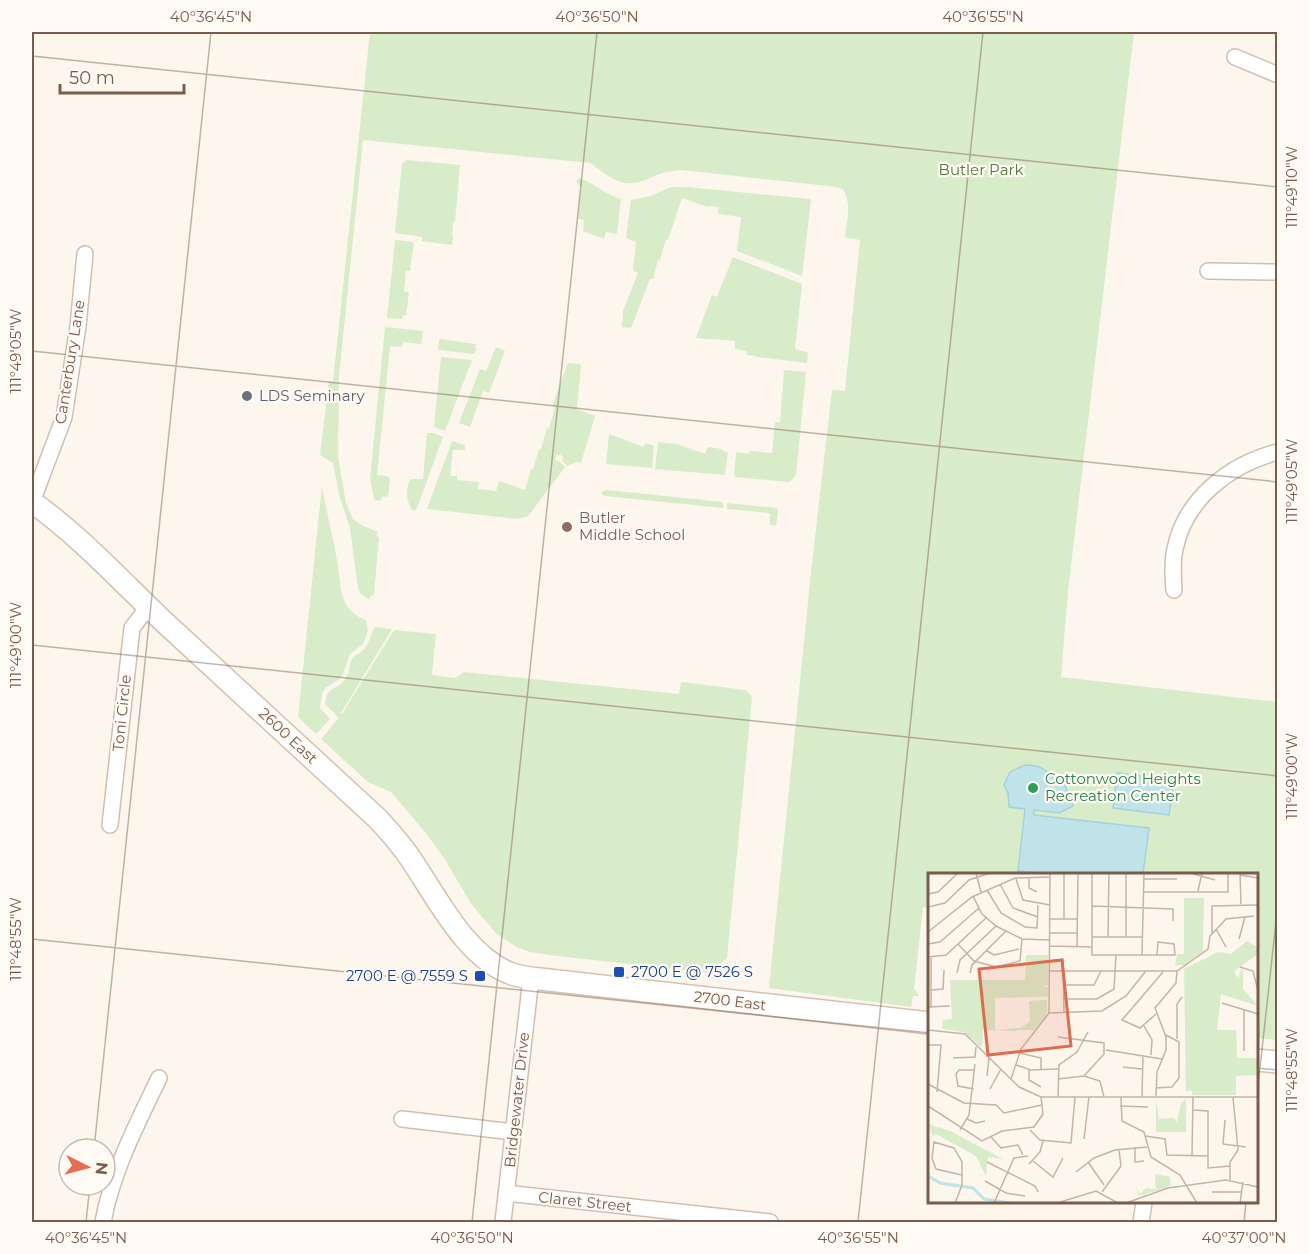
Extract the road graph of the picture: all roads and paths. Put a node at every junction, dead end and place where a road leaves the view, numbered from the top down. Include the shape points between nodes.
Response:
1 (1234, 57) dead end
2 (1278, 75) edge
3 (85, 254) dead end
4 (1208, 272) dead end
5 (1278, 272) edge
6 (1278, 452) edge
7 (32, 502) edge
8 (1174, 590) dead end
9 (148, 607) junction
10 (110, 825) dead end
11 (531, 978) junction
12 (928, 1023) edge
13 (1258, 1060) edge
14 (1278, 1062) edge
15 (159, 1077) dead end
16 (402, 1119) dead end
17 (513, 1132) junction
18 (506, 1193) junction
19 (1144, 1203) edge
20 (726, 1220) edge
21 (103, 1222) edge
22 (503, 1222) edge
23 (770, 1222) edge
24 (1141, 1222) edge

1 - 2 street
3 - 7 street, Canterbury Lane via 64,417
4 - 5 street
6 - 8 street via 1231,471 1200,498 1177,538
7 - 9 street, 2600 East via 84,544
9 - 10 street, Toni Circle via 132,628
9 - 11 street, 2600 East via 378,819 408,854 472,946 507,972
11 - 12 street, 2700 East
11 - 17 street, Bridgewater Drive
13 - 14 street
15 - 21 street via 118,1167
16 - 17 street
17 - 18 street, Bridgewater Drive
18 - 20 street, Claret Street
18 - 22 street, Bridgewater Drive
19 - 24 street
20 - 23 street, Claret Street

